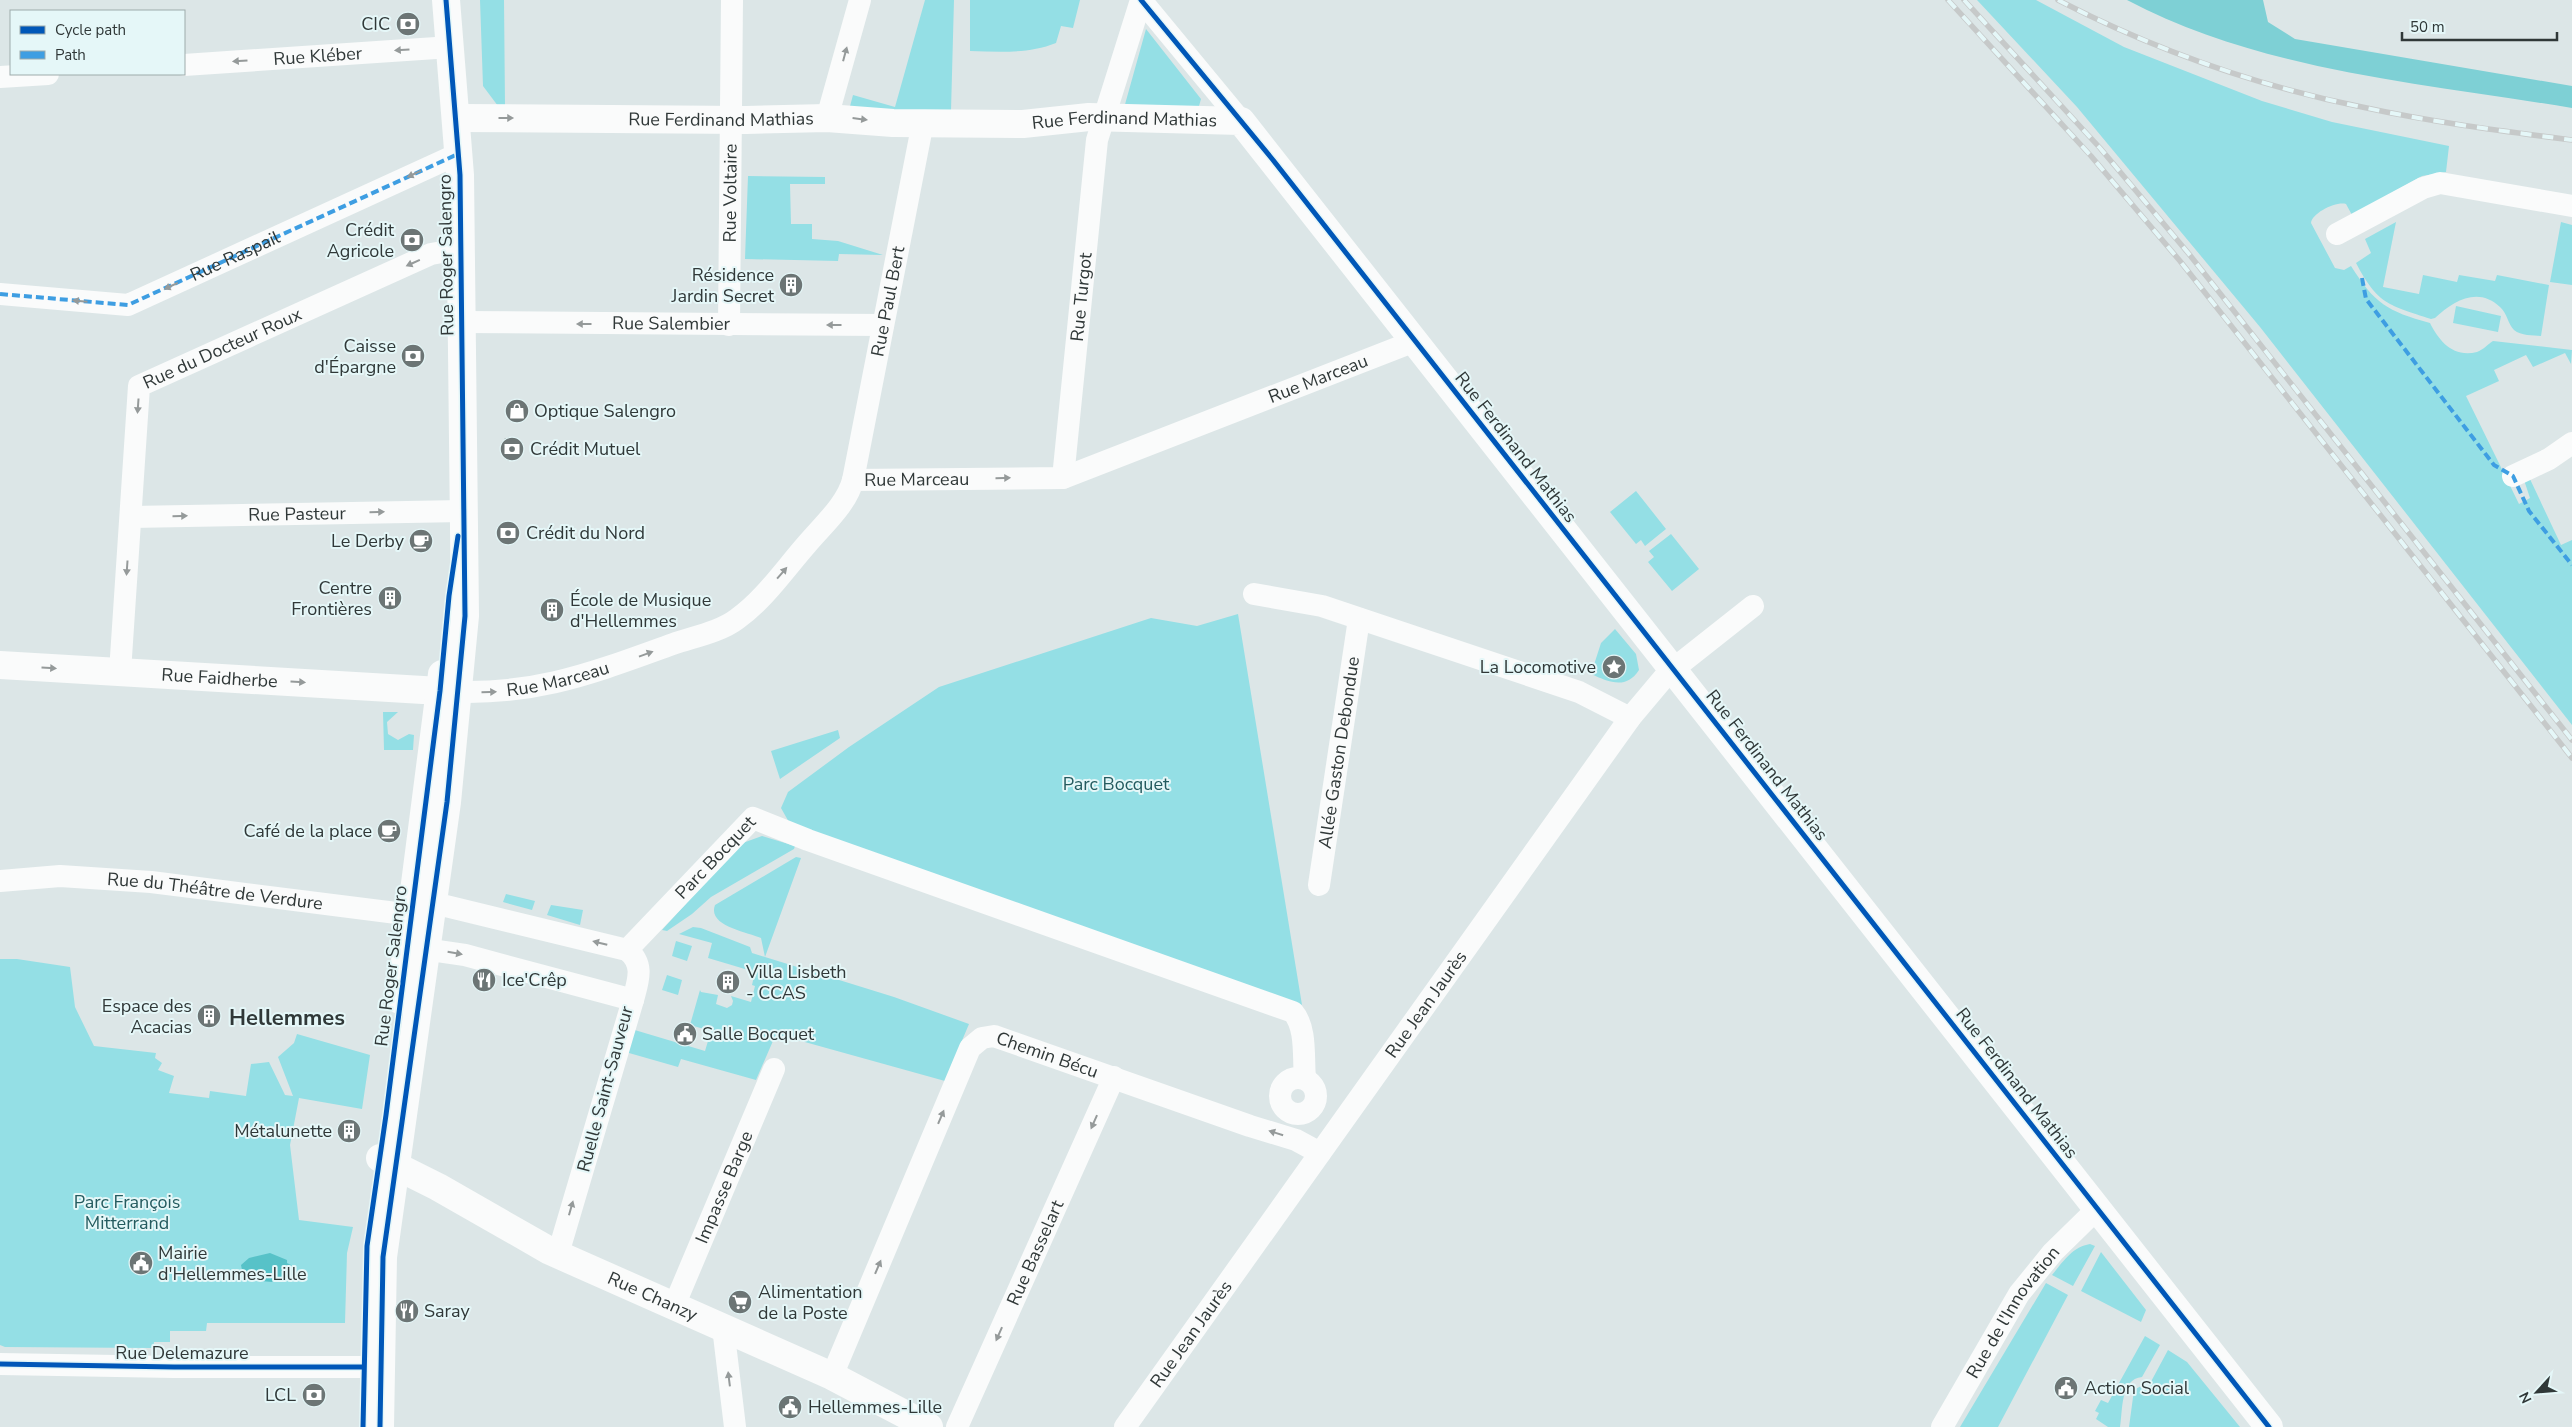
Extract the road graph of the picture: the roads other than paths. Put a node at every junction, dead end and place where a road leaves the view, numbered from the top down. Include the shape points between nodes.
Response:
1 (446, 0) edge
2 (732, 0) edge
3 (860, 0) edge
4 (1141, 0) edge
5 (450, 47) junction
6 (185, 65) edge
7 (32, 75) edge
8 (0, 77) edge
9 (1104, 117) junction
10 (457, 118) junction
11 (827, 118) junction
12 (731, 120) junction
13 (1241, 121) junction
14 (923, 122) junction
15 (458, 154) junction
16 (2572, 206) edge
17 (2337, 234) dead end
18 (459, 249) junction
19 (0, 294) edge
20 (460, 322) junction
21 (729, 325) junction
22 (883, 325) junction
23 (1414, 341) junction
24 (2572, 443) edge
25 (2513, 476) dead end
26 (1062, 478) junction
27 (853, 480) junction
28 (463, 511) junction
29 (131, 516) junction
30 (1254, 594) dead end
31 (1753, 606) dead end
32 (1359, 620) junction
33 (0, 665) edge
34 (1674, 669) junction
35 (120, 672) junction
36 (449, 692) junction
37 (1630, 718) junction
38 (0, 881) edge
39 (1319, 885) dead end
40 (422, 908) junction
41 (417, 948) junction
42 (626, 950) junction
43 (633, 1000) junction
44 (774, 1069) dead end
45 (1114, 1077) junction
46 (1304, 1080) dead end
47 (1320, 1154) junction
48 (389, 1162) junction
49 (2098, 1208) junction
50 (558, 1254) junction
51 (674, 1306) junction
52 (723, 1327) junction
53 (0, 1364) edge
54 (372, 1367) junction
55 (832, 1376) junction
56 (363, 1427) edge
57 (380, 1427) edge
58 (735, 1427) edge
59 (929, 1427) edge
60 (957, 1427) edge
61 (1125, 1427) edge
62 (1942, 1427) edge
63 (2270, 1427) edge

1 - 5 street, Rue Roger Salengro
2 - 12 street, Rue Voltaire
11 -> 3 street
4 - 9 street, Rue Turgot
4 - 13 street
5 -> 6 street, Rue Kléber
5 - 10 street, Rue Roger Salengro
7 - 8 street
9 - 13 street, Rue Ferdinand Mathias
9 - 14 street, Rue Ferdinand Mathias via 1041,123
9 - 26 street, Rue Turgot via 1097,140
10 -> 12 street, Rue Ferdinand Mathias
10 - 15 street, Rue Roger Salengro
11 - 12 street, Rue Ferdinand Mathias
11 -> 14 street, Rue Ferdinand Mathias
12 - 21 street, Rue Voltaire
13 - 23 street, Rue Ferdinand Mathias
14 - 22 street, Rue Paul Bert
15 - 18 street, Rue Roger Salengro
15 -> 19 street, Rue Raspail via 128,305
16 - 17 street via 2440,183 2423,188
18 - 20 street, Rue Roger Salengro
18 -> 29 street, Rue du Docteur Roux via 431,254 139,386
21 -> 20 street, Rue Salembier
20 - 28 street, Rue Roger Salengro
22 -> 21 street, Rue Salembier
22 - 27 street, Rue Paul Bert
23 - 26 street, Rue Marceau
23 - 34 street, Rue Ferdinand Mathias
24 - 25 street via 2549,460
27 -> 26 street, Rue Marceau
36 -> 27 street, Rue Marceau via 499,692 564,681 736,620 823,525 850,491
29 -> 28 street, Rue Pasteur
28 - 36 street, Rue Roger Salengro via 449,596
29 -> 35 street, Rue du Docteur Roux
30 - 32 street via 1306,602
31 - 34 street, Rue Jean Jaurès
32 - 37 street via 1579,692
32 - 39 street, Allée Gaston Debondue
33 -> 35 street, Rue Faidherbe
34 - 37 street, Rue Jean Jaurès via 1657,684
34 - 49 street, Rue Ferdinand Mathias
35 -> 36 street, Rue Faidherbe
36 - 40 street, Rue Roger Salengro
37 - 47 street, Rue Jean Jaurès
38 - 40 street, Rue du Théâtre de Verdure via 60,876
40 - 41 street, Rue Roger Salengro
42 -> 40 street
41 -> 43 street, Ruelle Saint-Sauveur via 464,955
41 - 48 street, Rue Roger Salengro
42 - 43 street via 635,956 639,968
42 - 46 street, Parc Bocquet via 753,818 1293,1012 1302,1033
50 -> 43 street, Ruelle Saint-Sauveur
44 - 51 street, Impasse Barge
47 -> 45 street, Chemin Bécu via 1289,1138
55 -> 45 street, Chemin Bécu via 970,1048 982,1038 994,1036
45 -> 60 street, Rue Basselart
47 - 61 street, Rue Jean Jaurès
48 - 50 street, Rue Chanzy
48 - 54 street, Rue Roger Salengro via 365,1264
49 - 62 street, Rue de l'Innovation via 2052,1252 2019,1294
49 - 63 street, Rue Ferdinand Mathias
50 - 51 street, Rue Chanzy
51 - 52 street, Rue Chanzy
52 - 55 street, Rue Chanzy
58 -> 52 street
53 - 54 street, Rue Delemazure
54 - 56 street, Rue Roger Salengro
54 - 57 street, Rue Roger Salengro
55 - 59 street, Rue Chanzy

